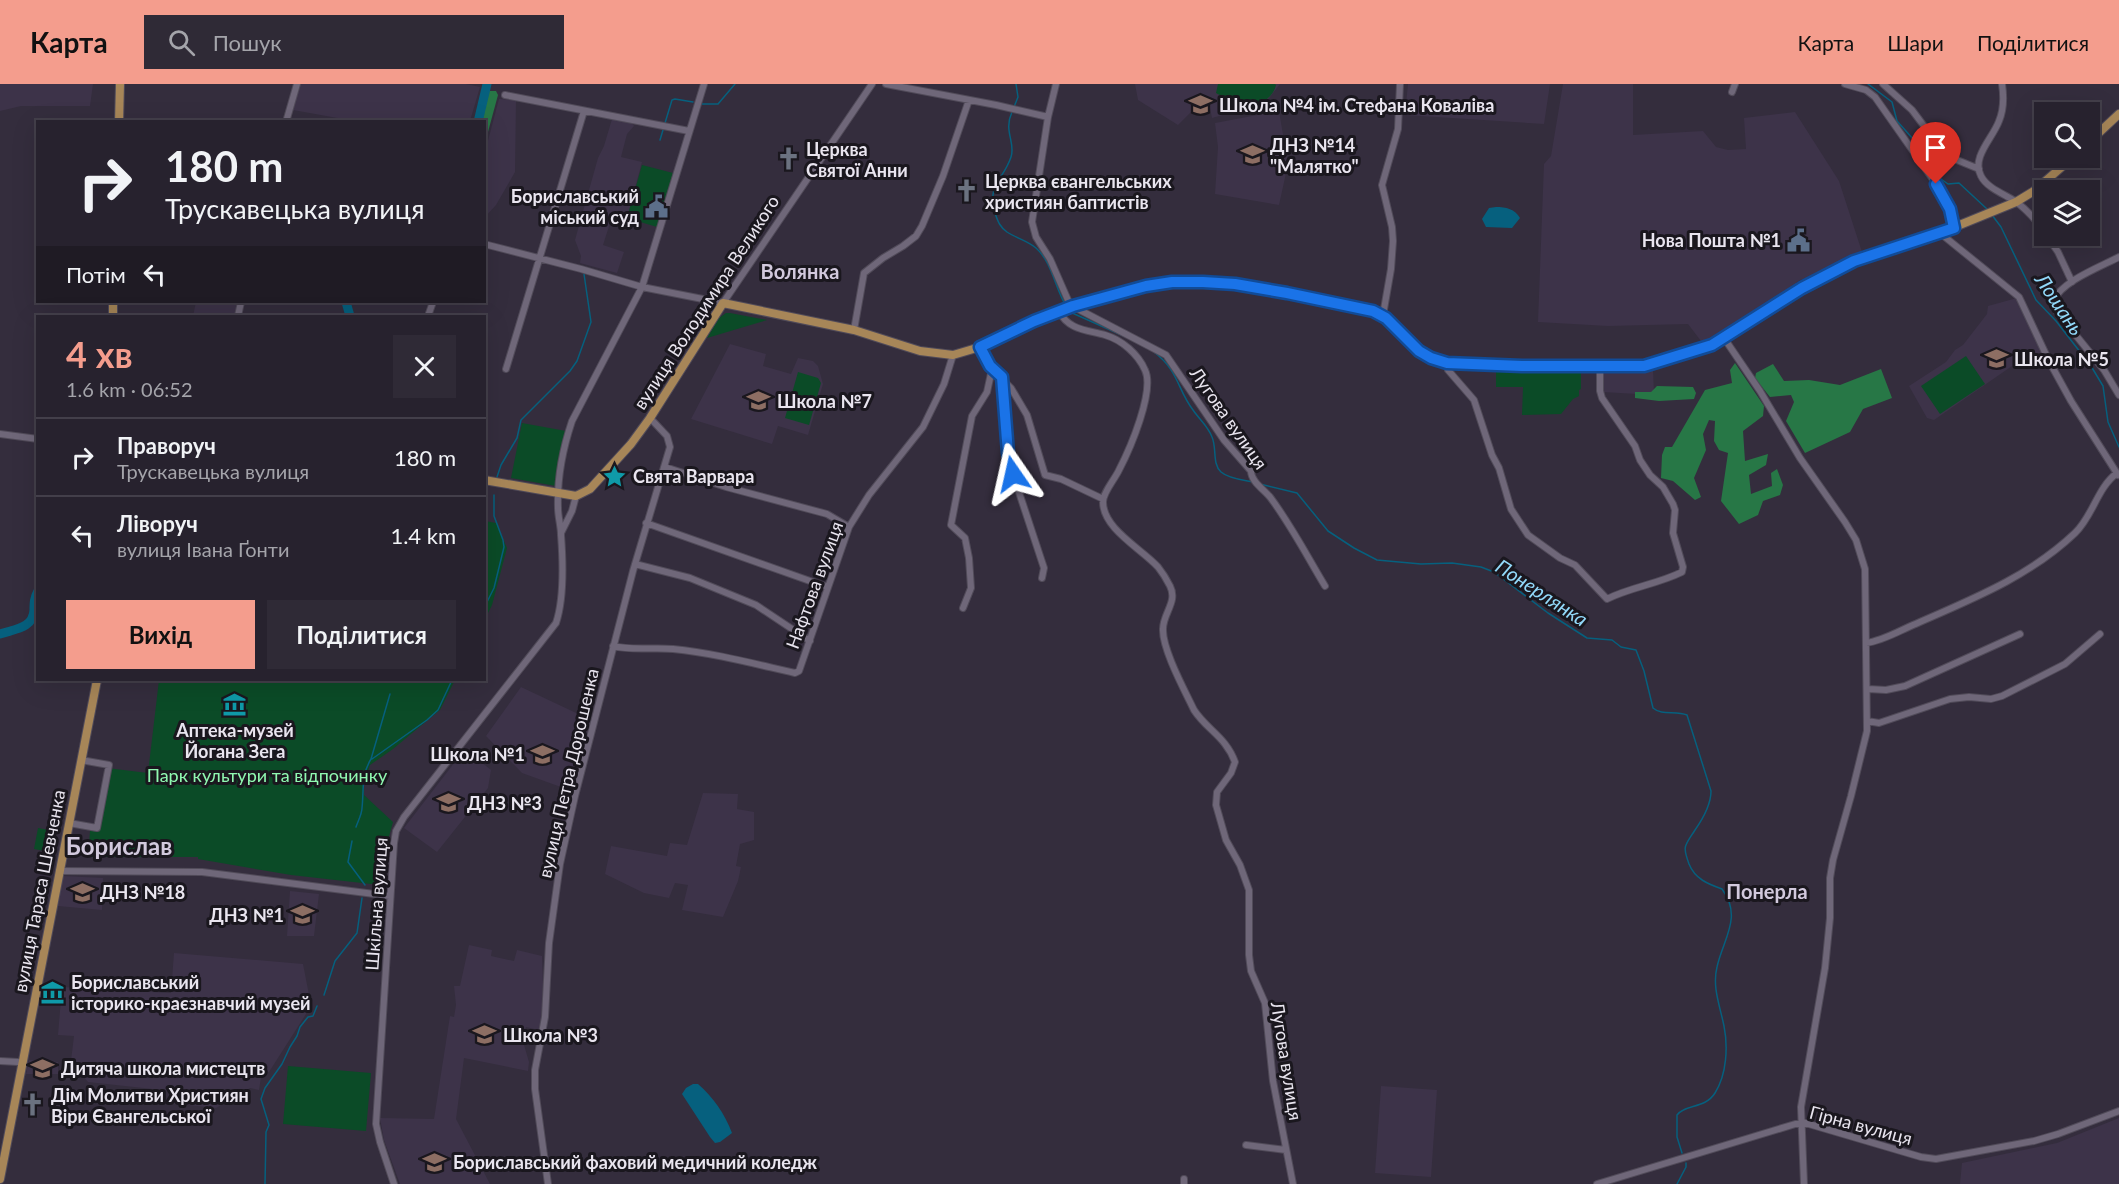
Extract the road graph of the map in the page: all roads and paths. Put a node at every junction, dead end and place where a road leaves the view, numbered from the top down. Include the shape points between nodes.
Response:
1 (120, 84) edge
2 (297, 84) edge
3 (704, 84) edge
4 (872, 84) edge
5 (886, 84) edge
6 (1056, 84) edge
7 (1400, 84) edge
8 (1735, 84) edge
9 (1845, 84) edge
10 (1883, 84) edge
11 (2002, 84) edge
12 (1732, 92) dead end
13 (505, 96) dead end
14 (969, 100) junction
15 (584, 111) junction
16 (2119, 114) edge
17 (1048, 117) junction
18 (119, 120) edge
19 (287, 120) edge
20 (689, 131) junction
21 (2100, 132) edge
22 (1979, 158) junction
23 (1965, 164) junction
24 (2060, 168) edge
25 (1978, 169) junction
26 (2016, 202) junction
27 (2034, 219) edge
28 (1954, 228) junction
29 (1940, 233) junction
30 (486, 245) edge
31 (2054, 246) edge
32 (2119, 257) edge
33 (539, 258) junction
34 (2072, 282) junction
35 (642, 287) junction
36 (723, 303) junction
37 (1067, 308) junction
38 (1383, 315) junction
39 (854, 330) junction
40 (1724, 338) junction
41 (980, 347) junction
42 (953, 355) junction
43 (1447, 363) junction
44 (1600, 367) junction
45 (506, 369) dead end
46 (992, 369) junction
47 (1002, 377) junction
48 (2119, 395) edge
49 (650, 418) junction
50 (0, 434) edge
51 (36, 439) edge
52 (665, 466) junction
53 (2118, 475) edge
54 (486, 480) edge
55 (558, 493) junction
56 (576, 496) junction
57 (1103, 499) junction
58 (646, 523) junction
59 (849, 527) junction
60 (561, 534) junction
61 (635, 564) junction
62 (1042, 578) dead end
63 (1325, 586) dead end
64 (827, 587) junction
65 (963, 608) dead end
66 (2020, 634) dead end
67 (2100, 634) dead end
68 (810, 641) junction
69 (1866, 643) junction
70 (613, 646) junction
71 (97, 681) edge
72 (1868, 689) junction
73 (1868, 721) junction
74 (81, 760) junction
75 (69, 823) junction
76 (59, 871) junction
77 (390, 896) junction
78 (0, 1061) edge
79 (18, 1062) dead end
80 (2119, 1111) edge
81 (1802, 1122) junction
82 (1246, 1145) dead end
83 (1286, 1150) junction
84 (0, 1179) edge
85 (394, 1184) edge
86 (548, 1184) edge
87 (1293, 1184) edge
88 (1597, 1184) edge
89 (1804, 1184) edge

1 - 18 main road
2 - 19 street
3 - 20 street, Шкільна вулиця
4 - 36 street, вулиця Володимира Великого
5 - 14 street
6 - 17 street
7 - 38 street via 1398,129 1382,185 1393,241
8 - 12 street
9 - 28 street via 1875,97 1946,198
10 - 23 street via 1912,110 1936,142
11 - 22 street via 2001,116
13 - 15 street
14 - 17 street
14 - 39 street via 922,226 909,241 864,273
15 - 20 street
15 - 33 street
16 - 21 main road
17 - 37 street via 1032,222
20 - 35 street, Шкільна вулиця
22 - 23 street
22 - 25 street
23 - 25 street
24 - 26 main road
25 - 26 street via 1985,182
26 - 27 street
26 - 28 main road
28 - 29 main road
29 - 40 main road via 1854,261 1802,288
29 - 53 street via 2019,297 2071,401
30 - 33 street
31 - 34 street
32 - 34 street
33 - 35 street
33 - 45 street
34 - 48 street via 2054,298 2054,307
35 - 36 street
35 - 55 street, Шкільна вулиця via 572,421
36 - 39 main road
36 - 49 main road, вулиця Володимира Великого
37 - 38 main road via 1146,286 1203,282 1235,284
37 - 41 main road
37 - 57 street via 1063,320 1084,332 1103,334 1126,346 1148,379 1144,406 1121,467
37 - 63 street, Лугова вулиця via 1166,356 1290,527
38 - 43 main road via 1419,351
39 - 42 main road via 920,351
40 - 44 main road via 1656,363
40 - 69 street via 1856,540 1865,569
41 - 42 main road
41 - 46 street
42 - 59 street, Нафтова вулиця via 923,428 869,495
43 - 44 main road
43 - 44 street via 1448,370 1474,400 1511,509 1528,535 1575,565 1607,599 1663,581 1682,572 1683,567 1673,534 1673,504 1602,398
46 - 47 street
46 - 65 street via 987,392 972,416 952,522 952,527 966,540 969,558 971,588
47 - 57 street via 1028,415 1045,475
47 - 62 street via 1009,462 1044,568
49 - 52 street, вулиця Петра Дорошенка via 670,441
49 - 56 main road, вулиця Володимира Великого via 595,485
50 - 51 street
52 - 58 street, вулиця Петра Дорошенка
52 - 59 street via 827,514
53 - 69 street via 2106,483 2076,532 2022,573 1935,616
54 - 55 main road
55 - 56 main road
55 - 60 street, Шкільна вулиця
56 - 60 street, Шкільна вулиця
57 - 83 street, Лугова вулиця via 1111,524 1158,567 1170,585 1173,600 1163,624 1164,641 1194,710 1226,743 1234,762 1217,792 1216,805 1250,897 1251,971 1265,1003 1273,1082
58 - 61 street, вулиця Петра Дорошенка
58 - 64 street
59 - 64 street, Нафтова вулиця
60 - 77 street, Шкільна вулиця via 561,590 556,623 404,817 396,831
61 - 68 street via 690,578 756,605
61 - 70 street, вулиця Петра Дорошенка
64 - 68 street, Нафтова вулиця
66 - 72 street via 1905,686
67 - 73 street via 2065,664 1996,698 1950,699 1879,723
68 - 70 street, Нафтова вулиця via 795,673 674,649
69 - 72 street
70 - 86 street, вулиця Петра Дорошенка via 566,834 549,943 545,1017 535,1089
71 - 74 main road, вулиця Тараса Шевченка
72 - 73 street
73 - 81 street via 1830,878 1825,968 1801,1107
74 - 75 main road, вулиця Тараса Шевченка
74 - 75 street via 109,765 97,828
75 - 76 main road, вулиця Тараса Шевченка
76 - 77 street via 202,872
76 - 84 main road, вулиця Тараса Шевченка
77 - 85 street, Шкільна вулиця via 376,1124
78 - 79 street
80 - 81 street, Гірна вулиця via 2034,1141 1936,1159
81 - 88 street, Гірна вулиця
81 - 89 street
82 - 83 street
83 - 87 street, Лугова вулиця

